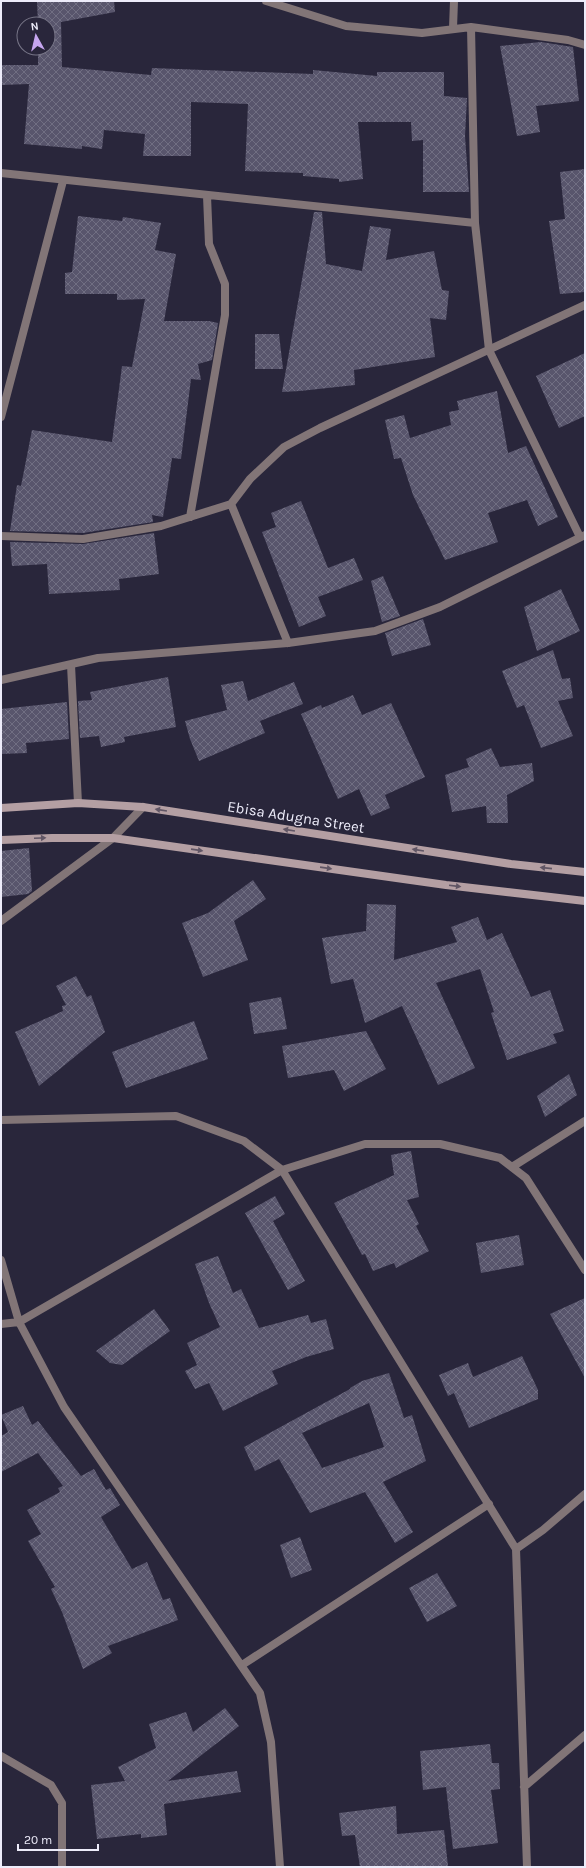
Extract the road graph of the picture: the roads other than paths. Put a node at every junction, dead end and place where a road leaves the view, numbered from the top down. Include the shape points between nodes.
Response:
1 (266, 1) edge
2 (454, 1) edge
3 (471, 27) junction
4 (453, 28) junction
5 (585, 45) edge
6 (1, 173) edge
7 (63, 181) junction
8 (207, 196) junction
9 (475, 224) junction
10 (585, 305) edge
11 (489, 350) junction
12 (1, 417) edge
13 (231, 504) junction
14 (190, 517) junction
15 (1, 536) edge
16 (582, 536) edge
17 (288, 643) junction
18 (71, 664) junction
19 (1, 680) edge
20 (78, 804) junction
21 (143, 807) junction
22 (1, 808) edge
23 (113, 838) junction
24 (1, 840) edge
25 (585, 872) edge
26 (585, 901) edge
27 (1, 921) edge
28 (1, 1120) edge
29 (585, 1121) edge
30 (512, 1168) junction
31 (282, 1170) junction
32 (1, 1260) edge
33 (585, 1270) edge
34 (19, 1322) junction
35 (1, 1324) edge
36 (585, 1494) edge
37 (489, 1504) junction
38 (516, 1549) junction
39 (242, 1665) junction
40 (585, 1735) edge
41 (1, 1756) edge
42 (524, 1787) junction
43 (62, 1867) edge
44 (280, 1867) edge
45 (527, 1867) edge

1 - 4 street via 346,26 422,33
2 - 4 street
3 - 4 street
3 - 5 street via 568,40
3 - 9 street
6 - 7 street
7 - 8 street
7 - 12 street
8 - 9 street
8 - 14 street via 209,244 225,284 225,315
9 - 11 street
10 - 11 street
11 - 13 street via 284,446 250,479
11 - 16 street
13 - 14 street
13 - 17 street
14 - 15 street via 161,526 83,539
16 - 17 street via 440,607 375,631
17 - 18 street via 98,658
18 - 19 street
18 - 20 street
20 - 21 main road, Ebisa Adugna Street
20 - 22 main road, Ebisa Adugna Street
21 - 23 street
25 -> 21 main road, Ebisa Adugna Street via 511,864
24 -> 23 main road
23 -> 26 main road via 446,885
23 - 27 street
28 - 31 street via 176,1116 244,1141
29 - 30 street
30 - 31 street via 500,1158 440,1144 366,1144
30 - 33 street via 526,1178
31 - 34 street
31 - 37 street
32 - 34 street
34 - 35 street
34 - 39 street via 64,1407
36 - 38 street
37 - 38 street
37 - 39 street
38 - 42 street
39 - 44 street via 260,1693 271,1742
40 - 42 street
41 - 43 street via 51,1785 62,1803
42 - 45 street

